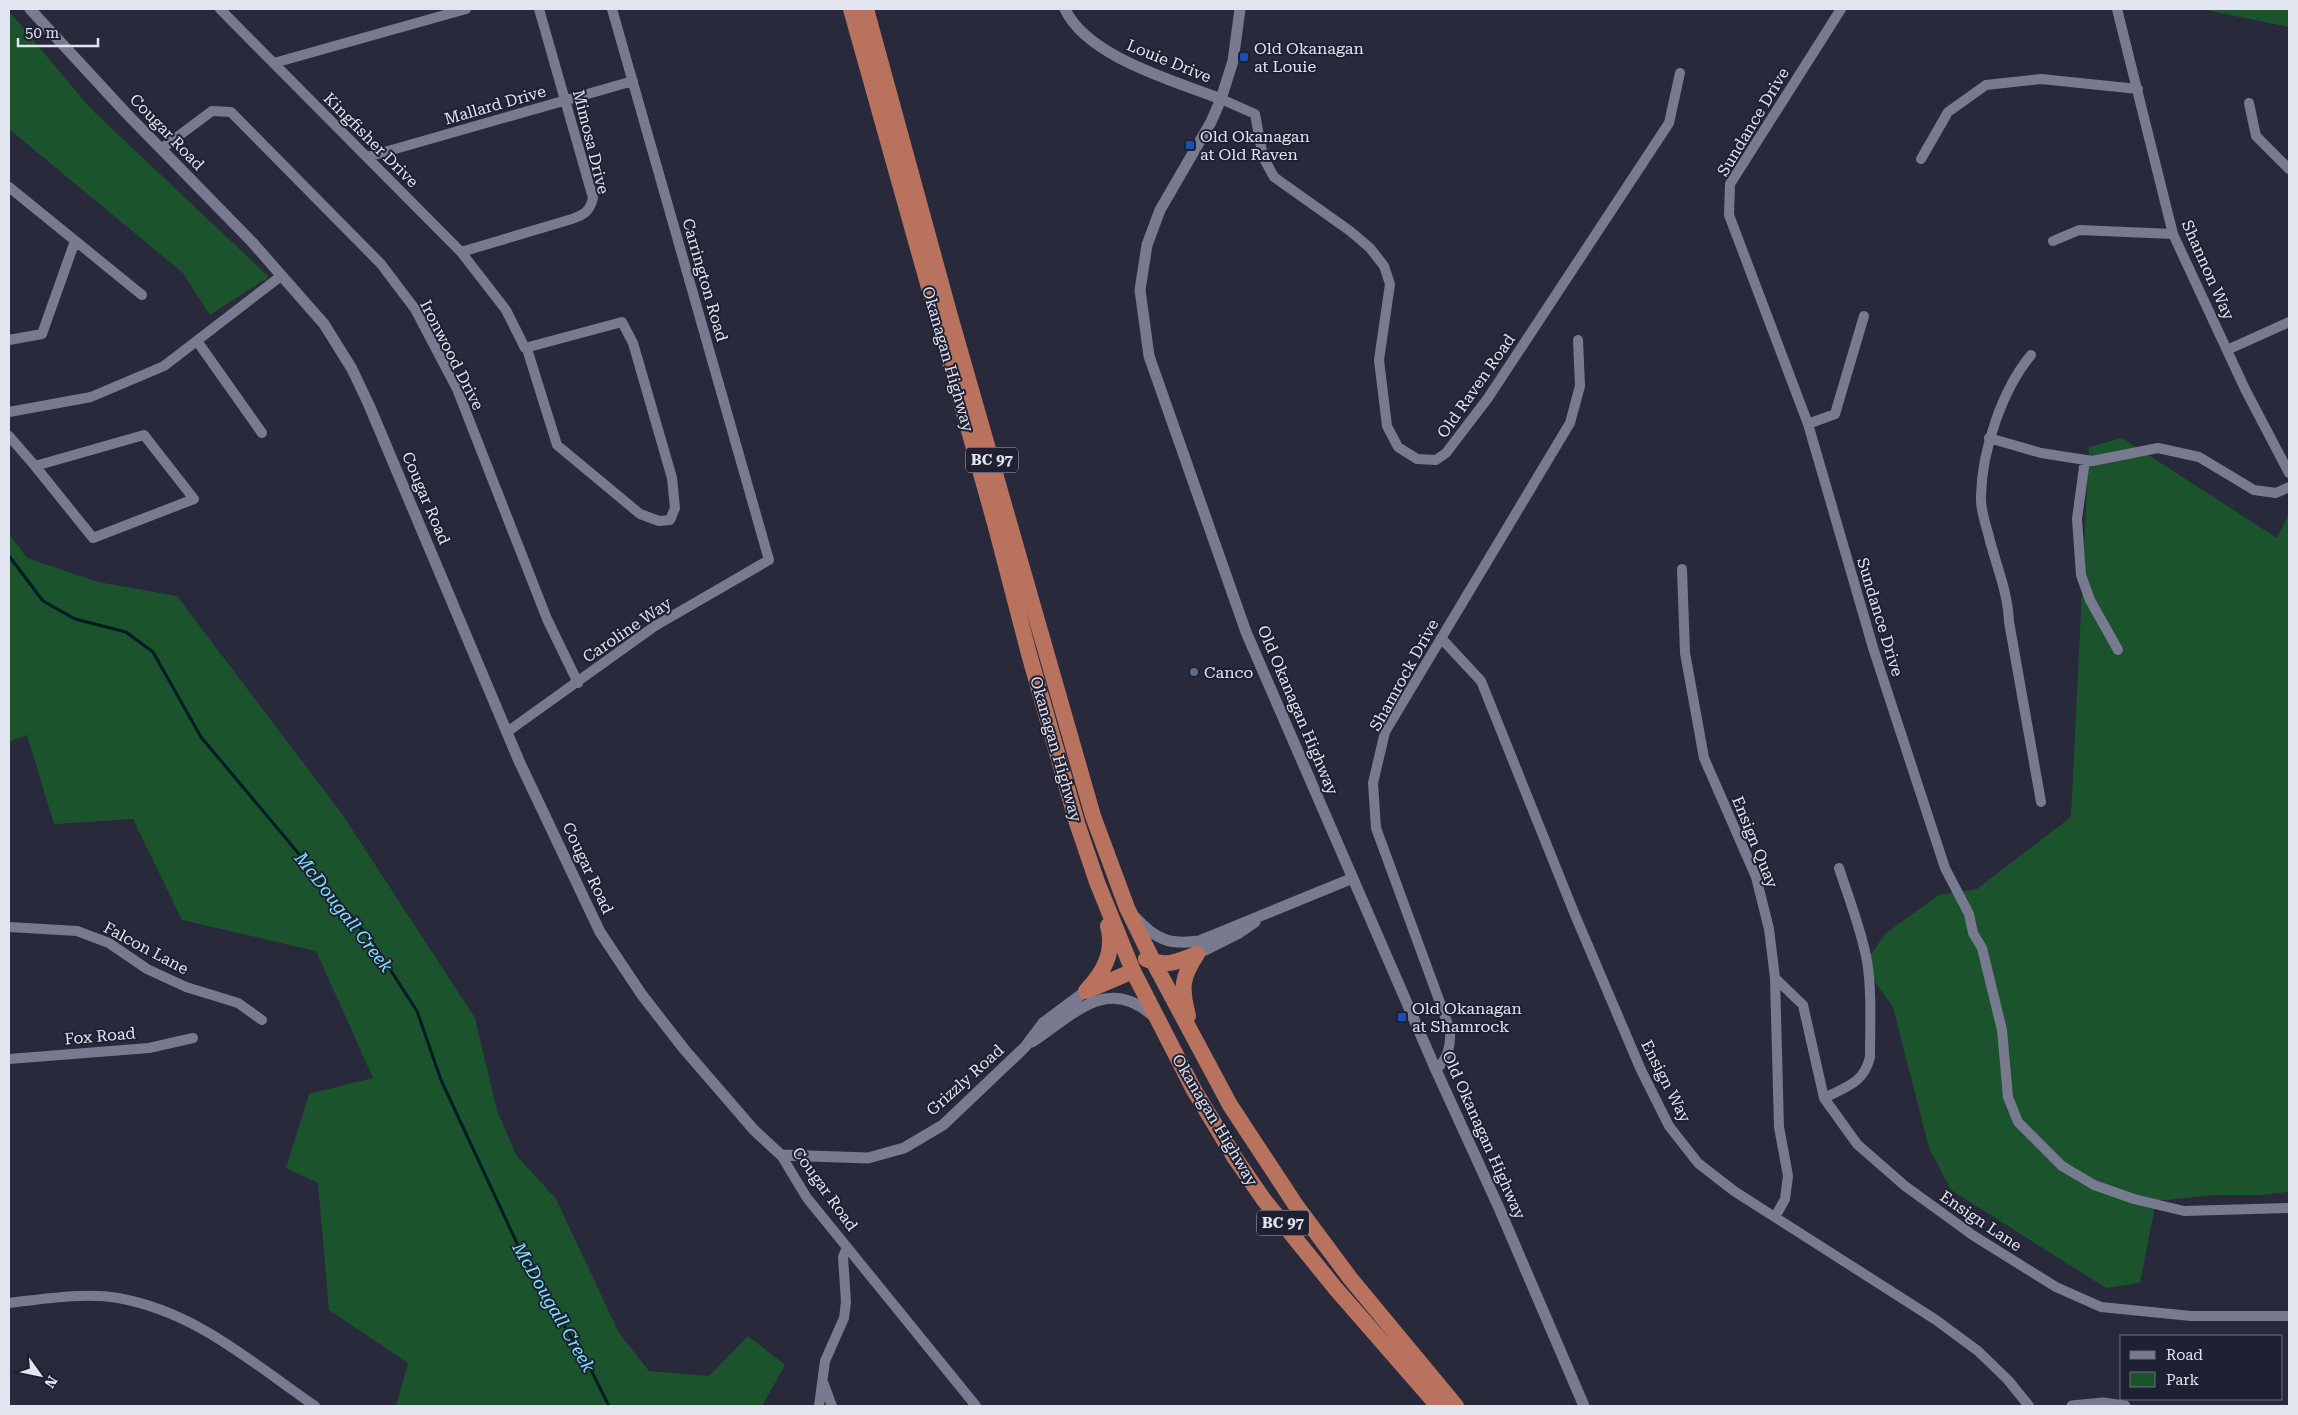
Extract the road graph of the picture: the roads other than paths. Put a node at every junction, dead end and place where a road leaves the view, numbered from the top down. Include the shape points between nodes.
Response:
1 (30, 9) edge
2 (220, 9) edge
3 (466, 9) edge
4 (539, 9) edge
5 (612, 9) edge
6 (851, 9) edge
7 (866, 9) edge
8 (1065, 9) edge
9 (1240, 9) edge
10 (1841, 9) edge
11 (2118, 9) edge
12 (274, 63) junction
13 (1680, 73) dead end
14 (632, 81) junction
15 (2138, 89) junction
16 (565, 100) junction
17 (1221, 100) junction
18 (2249, 103) dead end
19 (161, 149) junction
20 (367, 157) junction
21 (1921, 159) dead end
22 (2289, 169) edge
23 (9, 188) edge
24 (2173, 234) junction
25 (75, 240) junction
26 (2053, 242) dead end
27 (461, 252) junction
28 (282, 276) junction
29 (142, 295) dead end
30 (1864, 316) dead end
31 (2289, 322) edge
32 (9, 340) edge
33 (197, 340) junction
34 (1578, 340) dead end
35 (527, 349) dead end
36 (2227, 350) junction
37 (2031, 356) dead end
38 (9, 412) edge
39 (1808, 424) junction
40 (262, 433) dead end
41 (9, 436) edge
42 (1989, 438) junction
43 (2085, 460) junction
44 (36, 466) junction
45 (2289, 473) edge
46 (2289, 487) edge
47 (769, 560) joint
48 (1682, 569) dead end
49 (1441, 638) junction
50 (2118, 650) dead end
51 (578, 683) junction
52 (507, 732) junction
53 (2041, 802) dead end
54 (1839, 868) dead end
55 (1353, 878) junction
56 (1097, 882) junction
57 (1127, 908) junction
58 (1265, 915) junction
59 (9, 927) edge
60 (1198, 954) junction
61 (1154, 963) junction
62 (1133, 970) junction
63 (1775, 978) junction
64 (1086, 991) junction
65 (262, 1020) dead end
66 (1157, 1020) junction
67 (193, 1038) dead end
68 (1193, 1038) junction
69 (1025, 1047) junction
70 (9, 1059) edge
71 (1436, 1070) junction
72 (1824, 1098) junction
73 (781, 1155) junction
74 (2289, 1208) edge
75 (1775, 1217) junction
76 (847, 1247) junction
77 (9, 1303) edge
78 (2289, 1316) edge
79 (822, 1379) junction
80 (316, 1406) edge
81 (819, 1406) edge
82 (832, 1406) edge
83 (976, 1406) edge
84 (1438, 1406) edge
85 (1456, 1406) edge
86 (1584, 1406) edge
87 (2029, 1406) edge
88 (2072, 1406) edge
89 (2125, 1406) edge

1 - 19 street, Cougar Road
2 - 12 street, Kingfisher Drive
3 - 12 street
4 - 16 street, Mimosa Drive
5 - 14 street, Carrington Road
6 - 56 highway, Okanagan Highway / BC 97 via 996,527 1028,654
7 - 57 highway, Okanagan Highway / BC 97 via 1093,816
8 - 17 street, Louie Drive via 1086,35 1116,58
9 - 17 street, Old Okanagan Highway via 1233,61
10 - 39 street, Sundance Drive via 1730,184 1729,215
11 - 15 street, Shannon Way
12 - 20 street, Kingfisher Drive
13 - 17 street, Old Raven Road via 1669,123 1488,398 1446,453 1436,460 1417,459 1398,447 1388,426 1379,360 1390,284 1384,266 1363,242 1274,177 1263,157 1255,114
14 - 16 street, Mallard Drive
14 - 47 street, Carrington Road
15 - 21 street via 2041,79 1986,85 1948,112
15 - 24 street, Shannon Way
16 - 20 street, Mallard Drive
16 - 27 street, Mimosa Drive via 593,198 591,208 584,215
17 - 55 street, Old Okanagan Highway via 1160,210 1147,245 1140,290 1149,356 1246,632
18 - 22 street via 2256,136
19 - 28 street, Cougar Road
19 - 51 street, Ironwood Drive via 212,111 231,112 381,264 415,309 456,390 547,619
20 - 27 street, Kingfisher Drive
23 - 25 street
24 - 26 street via 2079,230
24 - 36 street, Shannon Way
25 - 29 street
25 - 32 street via 42,334
27 - 35 street, Kingfisher Drive via 506,310 525,348 622,322 633,343 672,478 675,508 670,520 659,521 640,514 557,445
28 - 33 street
28 - 52 street, Cougar Road via 324,324 352,369
30 - 39 street via 1836,414
31 - 36 street
33 - 38 street via 164,366 91,397
33 - 40 street
34 - 49 street, Shamrock Drive via 1580,386 1570,423
36 - 45 street, Shannon Way
37 - 42 street via 2017,372
39 - 74 street, Sundance Drive via 1874,651 1938,849 1982,948 2002,1030 2008,1097 2018,1122 2062,1166 2094,1185 2134,1199 2184,1211
41 - 44 street
42 - 43 street via 2041,453
42 - 53 street via 1980,497 1987,533 2009,605 2009,622
43 - 46 street via 2158,448 2199,456 2254,490 2276,492
43 - 50 street via 2077,519 2081,576 2090,600
44 - 44 street via 93,538 194,499 144,435
47 - 51 street, Caroline Way via 654,626
48 - 63 street, Ensign Quay via 1685,653 1704,758 1756,877 1769,929
49 - 71 street, Shamrock Drive via 1385,732 1373,783 1376,828 1450,1030 1449,1050
49 - 75 street, Ensign Way via 1481,681 1575,915 1641,1070 1669,1126 1698,1163 1734,1192
51 - 52 street, Caroline Way
52 - 73 street, Cougar Road via 600,932 642,995 684,1049 754,1130
54 - 72 street via 1867,961 1870,1057 1861,1079
55 - 58 street
55 - 71 street, Old Okanagan Highway
56 - 61 highway via 1122,911 1138,951 1144,959
56 - 62 highway, Okanagan Highway / BC 97
56 - 64 highway via 1111,936 1111,949 1107,961
57 - 58 street via 1146,929 1168,942 1181,944 1199,941
57 - 61 highway, Okanagan Highway / BC 97
58 - 60 street
59 - 65 street, Falcon Lane via 77,931 109,943 147,969 178,983 238,1003
60 - 61 highway via 1170,964
60 - 68 highway via 1183,978 1183,998
61 - 68 highway, Okanagan Highway / BC 97
62 - 64 highway
62 - 66 highway, Okanagan Highway / BC 97
62 - 68 highway via 1150,981 1167,1014
63 - 72 street, Ensign Lane via 1803,1006
63 - 75 street, Ensign Quay via 1779,1127 1788,1176 1785,1199
64 - 69 street, Grizzly Road via 1043,1023
66 - 69 street, Grizzly Road via 1146,1009 1125,999 1100,1000 1081,1008
66 - 84 highway, Okanagan Highway / BC 97 via 1194,1090 1264,1200
67 - 70 street, Fox Road via 149,1048
68 - 85 highway, Okanagan Highway / BC 97 via 1230,1105 1295,1204 1350,1278
69 - 73 street, Grizzly Road via 942,1125 904,1148 868,1158
71 - 86 street, Old Okanagan Highway
72 - 78 street, Ensign Lane via 1857,1144 1905,1186 1974,1236 2056,1287 2102,1307 2138,1312 2191,1316
73 - 76 street, Cougar Road via 807,1198
75 - 87 street, Ensign Way via 1936,1320 1978,1351
76 - 79 street via 843,1257 844,1318 825,1361
76 - 83 street, Cougar Road
77 - 80 street via 69,1297 117,1298 162,1309 206,1330
79 - 81 street
79 - 82 street
88 - 89 street via 2103,1403

